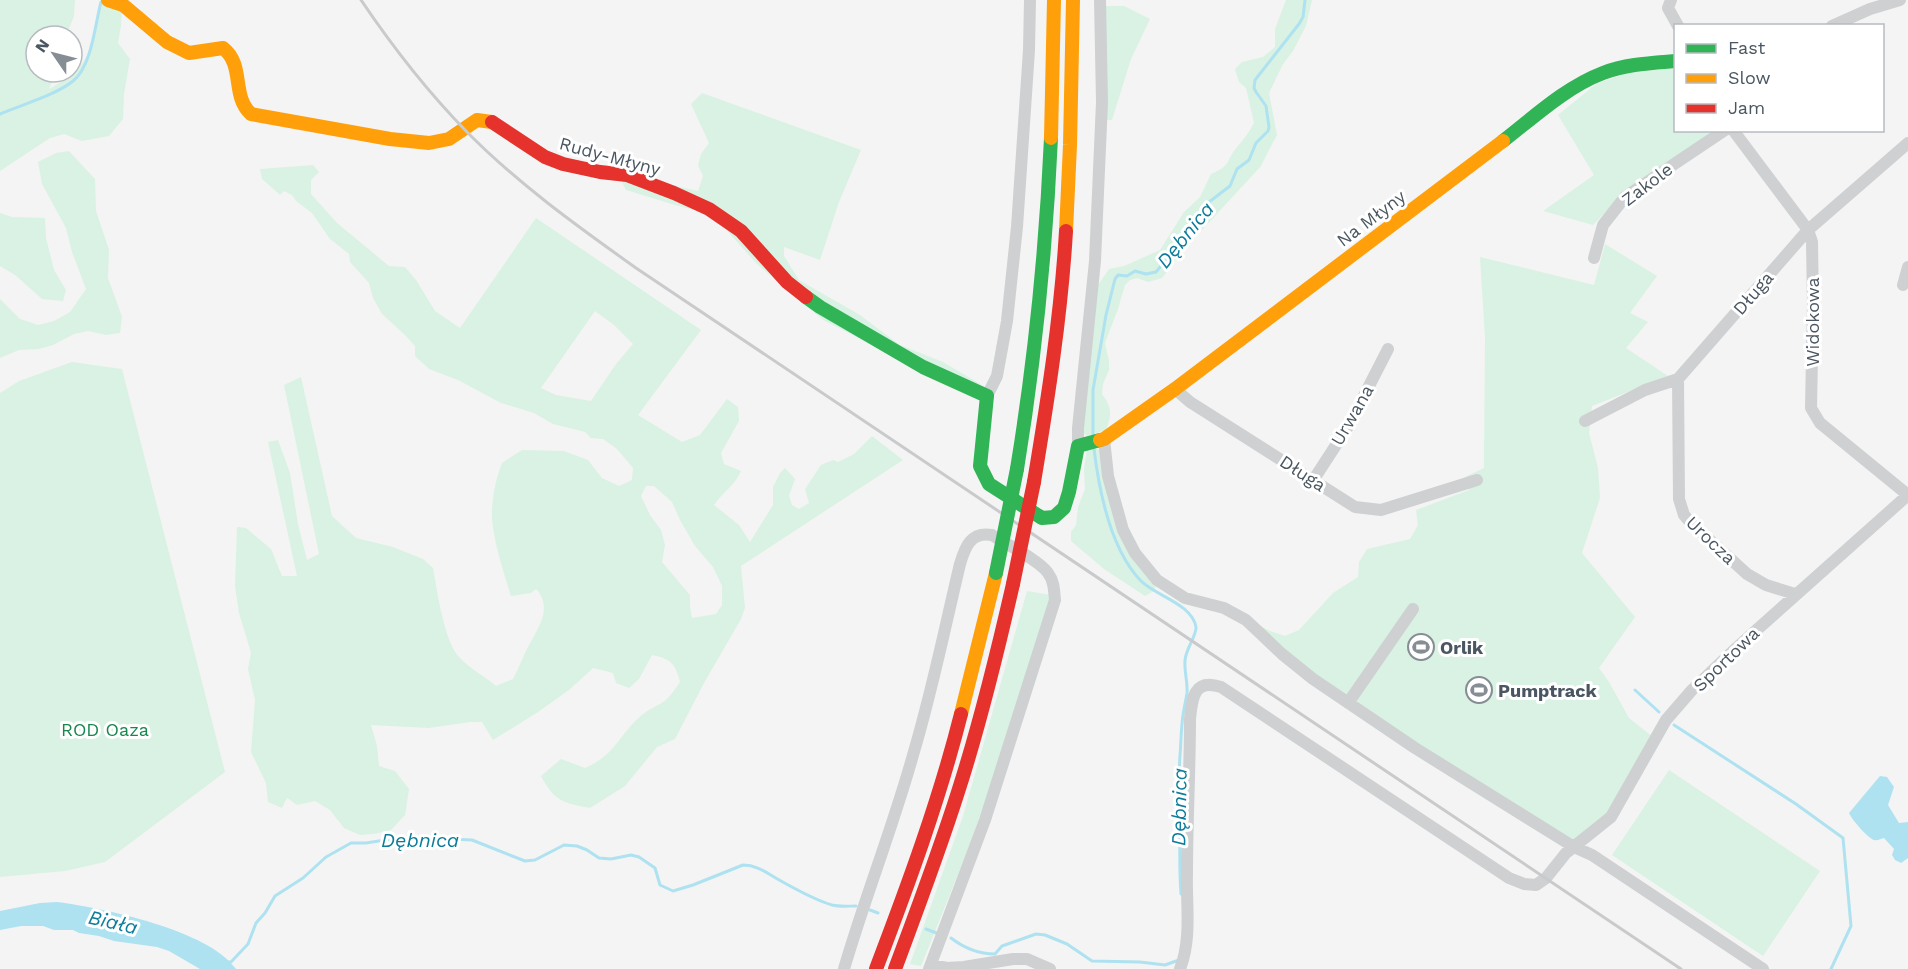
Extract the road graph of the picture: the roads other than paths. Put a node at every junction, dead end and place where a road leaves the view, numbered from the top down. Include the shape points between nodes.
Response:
1 (108, 0) edge
2 (1030, 0) edge
3 (1054, 0) edge
4 (1073, 0) edge
5 (1100, 0) edge
6 (1900, 0) edge
7 (1669, 1) edge
8 (1677, 24) edge
9 (1836, 24) edge
10 (1674, 62) edge
11 (1722, 132) edge
12 (1734, 132) edge
13 (1908, 143) edge
14 (1808, 230) junction
15 (1594, 258) dead end
16 (1908, 267) edge
17 (1903, 285) dead end
18 (1388, 349) dead end
19 (1678, 379) junction
20 (1175, 389) junction
21 (987, 396) junction
22 (1585, 421) dead end
23 (1104, 439) junction
24 (1078, 446) junction
25 (1314, 479) junction
26 (1477, 480) dead end
27 (1908, 495) edge
28 (1795, 594) junction
29 (1413, 609) dead end
30 (1348, 703) junction
31 (1574, 847) junction
32 (931, 967) edge
33 (844, 969) edge
34 (876, 969) edge
35 (895, 969) edge
36 (1050, 969) edge
37 (1180, 969) edge
38 (1763, 969) edge

1 - 21 street, Rudy-Młyny via 123,5 167,42 189,53 224,48 229,51 244,106 251,114 429,143 449,139 477,120 491,122 545,157 563,164 627,175 674,193 709,209 741,231 788,282 820,307 923,367
2 - 21 street via 1017,227 997,376
3 - 34 street, bridge via 1047,227 1017,469 996,573 949,762
4 - 35 street, bridge via 1065,242 1050,386 1034,482 989,686 966,768
5 - 24 street via 1102,102 1095,261
6 - 9 street
7 - 8 street via 1669,12
10 - 20 street, Na Młyny via 1635,65 1603,73 1573,88
11 - 15 street, Zakole via 1625,197 1603,225
12 - 14 street, Widokowa
13 - 14 street, Długa
14 - 19 street, Długa
14 - 27 street, Widokowa via 1812,242 1813,294 1811,408 1820,423
16 - 17 street
18 - 25 street, Urwana via 1349,425
19 - 22 street, Długa via 1646,390
19 - 28 street, Urocza via 1679,499 1684,515 1748,574 1766,585
20 - 23 street, Na Młyny
20 - 25 street, Długa
21 - 24 street via 983,474 989,484 1042,518 1051,519 1066,504
23 - 24 street
23 - 30 street via 1108,476 1123,530 1148,571 1185,598 1224,608 1246,620 1281,654
25 - 26 street, Długa via 1355,507 1381,510
27 - 28 street, Sportowa
28 - 31 street, Sportowa via 1692,690 1666,720 1611,818
29 - 30 street
30 - 31 street
31 - 37 street, Sportowa via 1536,885 1509,878 1221,687 1200,687 1192,700 1188,935
31 - 38 street via 1592,855
32 - 33 street via 985,820 1055,600 1054,585 1041,566 985,534 966,544 914,753
32 - 36 street via 955,968 1013,958 1027,959

